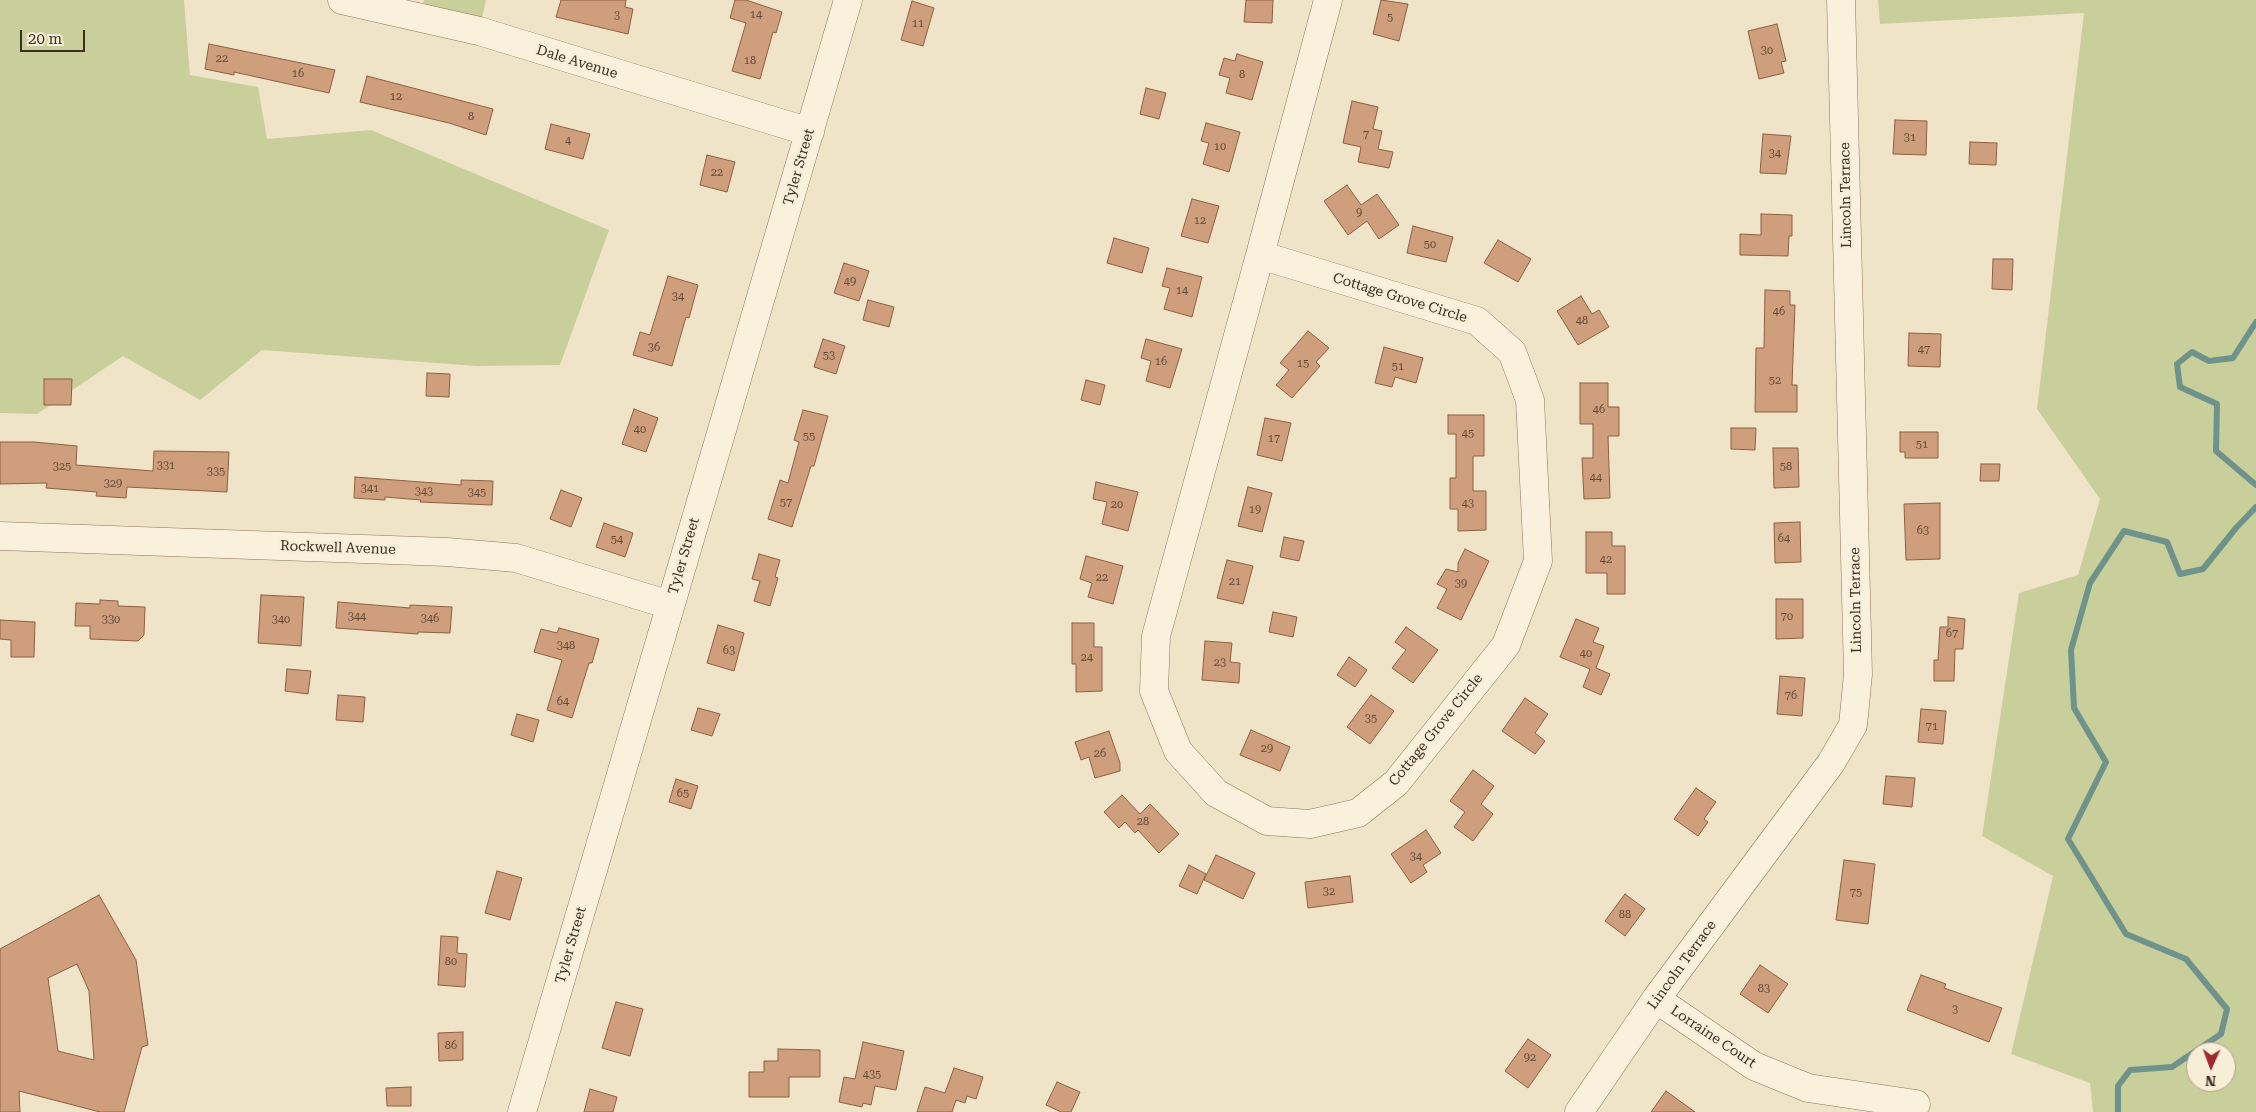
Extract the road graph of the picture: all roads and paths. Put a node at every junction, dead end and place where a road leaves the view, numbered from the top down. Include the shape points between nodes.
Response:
1 (342, 0) edge
2 (848, 0) edge
3 (1328, 0) edge
4 (1841, 0) edge
5 (810, 132) junction
6 (1260, 255) junction
7 (0, 536) edge
8 (670, 605) junction
9 (1656, 999) junction
10 (1916, 1104) dead end
11 (522, 1112) edge
12 (1579, 1112) edge

1 - 5 street, Dale Avenue via 479,31
2 - 5 street, Tyler Street
3 - 6 street, Cottage Grove Circle
4 - 9 street, Lincoln Terrace via 1858,674 1853,725 1831,763
5 - 8 street, Tyler Street
6 - 6 street, Cottage Grove Circle via 1156,636 1154,691 1178,751 1216,794 1267,821 1310,824 1358,813 1396,783 1506,645 1538,561 1530,400 1512,352 1477,321
7 - 8 street, Rockwell Avenue via 447,552 516,558
8 - 11 street, Tyler Street
9 - 10 street, Lorraine Court via 1754,1066 1808,1088
9 - 12 street, Lincoln Terrace

